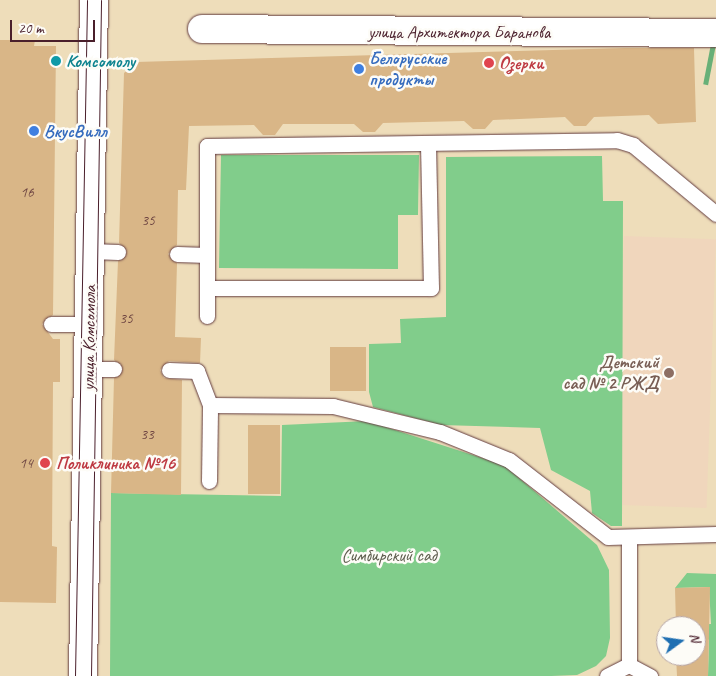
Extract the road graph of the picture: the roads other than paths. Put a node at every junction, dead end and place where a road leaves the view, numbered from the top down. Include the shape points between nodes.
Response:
1 (94, 0) edge
2 (202, 29) dead end
3 (716, 33) edge
4 (428, 144) junction
5 (716, 214) edge
6 (90, 251) junction
7 (118, 252) dead end
8 (177, 254) dead end
9 (207, 255) junction
10 (207, 288) junction
11 (207, 316) dead end
12 (51, 324) dead end
13 (89, 324) junction
14 (169, 370) dead end
15 (210, 405) junction
16 (210, 481) dead end
17 (716, 534) edge
18 (629, 537) junction
19 (628, 664) junction
20 (83, 676) edge
21 (607, 676) edge
22 (650, 676) edge

1 - 6 main road, улица Комсомола
2 - 3 main road, улица Архитектора Баранова
4 - 5 lane via 618,140 633,146
4 - 9 lane via 208,146
4 - 10 lane via 431,288
6 - 7 lane
6 - 13 main road, улица Комсомола
8 - 9 lane
9 - 10 lane
10 - 11 lane
12 - 13 lane
13 - 20 main road, улица Комсомола via 101,369
14 - 15 lane via 198,371
15 - 16 lane
15 - 18 lane via 333,406 440,432 509,460 608,537
17 - 18 lane
18 - 19 lane
19 - 21 lane
19 - 22 lane

